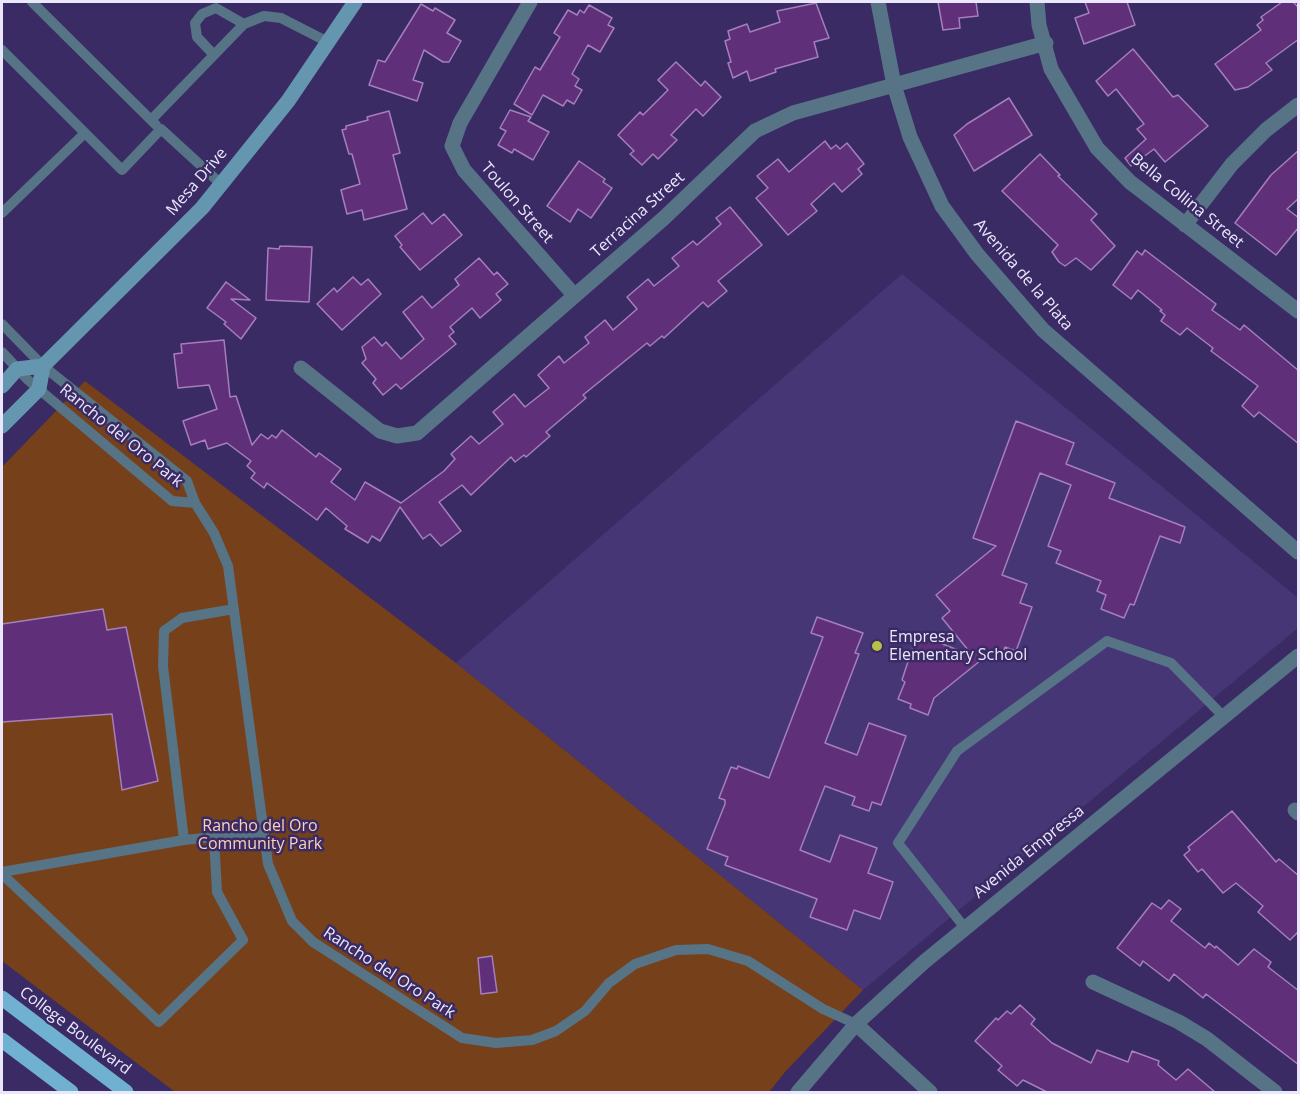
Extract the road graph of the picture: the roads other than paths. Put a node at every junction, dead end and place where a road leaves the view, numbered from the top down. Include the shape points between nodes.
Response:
1 (32, 2) edge
2 (356, 2) edge
3 (530, 2) edge
4 (878, 2) edge
5 (1037, 2) edge
6 (244, 24) junction
7 (328, 42) junction
8 (1046, 43) junction
9 (2, 50) edge
10 (214, 55) junction
11 (894, 85) junction
12 (1299, 105) edge
13 (152, 120) junction
14 (161, 129) junction
15 (85, 133) junction
16 (221, 184) junction
17 (2, 213) edge
18 (1185, 225) junction
19 (574, 295) junction
20 (1299, 311) edge
21 (2, 324) edge
22 (2, 352) edge
23 (43, 366) junction
24 (301, 368) dead end
25 (17, 369) junction
26 (33, 384) junction
27 (2, 386) edge
28 (2, 426) edge
29 (195, 502) junction
30 (1299, 552) edge
31 (234, 609) junction
32 (1299, 656) edge
33 (1224, 717) junction
34 (264, 832) junction
35 (214, 837) junction
36 (184, 840) junction
37 (2, 873) edge
38 (966, 928) junction
39 (1093, 982) dead end
40 (2, 998) edge
41 (855, 1024) junction
42 (2, 1040) edge
43 (70, 1092) edge
44 (126, 1092) edge
45 (798, 1092) edge
46 (930, 1092) edge
47 (1275, 1092) edge

1 - 13 lane
2 - 7 main road, Mesa Drive
3 - 19 street, Toulon Street via 460,123 452,146 464,170
4 - 11 street, Avenida de la Plata
5 - 8 street, Bella Collina Street
6 - 7 lane via 264,16 281,18
6 - 10 lane
6 - 10 lane via 216,8 202,14 195,23 197,37
7 - 16 main road, Mesa Drive via 288,101
8 - 11 street, Terracina Street
8 - 18 street, Bella Collina Street via 1051,69 1097,148 1130,182
9 - 15 lane
10 - 13 lane
11 - 19 street, Terracina Street via 793,113 755,131 664,218
11 - 30 street, Avenida de la Plata via 910,137 942,206 977,254 1036,322
12 - 18 street via 1266,130 1232,164
13 - 14 lane
14 - 15 lane via 122,170
14 - 16 lane
15 - 17 lane
16 - 23 main road, Mesa Drive via 202,208
18 - 20 street, Bella Collina Street
19 - 24 street, Terracina Street via 417,433 397,436 380,430
21 - 23 lane
22 - 25 lane, Rancho del Oro Park
23 - 25 main road
23 - 26 main road
23 - 29 lane via 187,481
25 - 26 lane, Rancho del Oro Park
25 - 27 main road
26 - 28 main road
26 - 29 lane, Rancho del Oro Park via 172,501
29 - 31 lane, Rancho del Oro Park via 228,566
31 - 34 lane, Rancho del Oro Park
31 - 36 lane via 182,618 164,631 163,666
32 - 33 street, Avenida Empressa
33 - 38 street, Avenida Empressa
33 - 38 lane via 1172,663 1107,641 957,751 898,843
34 - 35 lane
34 - 41 lane, Rancho del Oro Park via 268,864 292,921 313,942 462,1038 496,1043 532,1040 556,1031 585,1011 609,983 635,964 676,950 708,949 748,961 823,1009
35 - 36 lane
35 - 37 lane via 217,892 243,940 159,1022
36 - 37 lane
38 - 41 street, Avenida Empressa
39 - 47 street via 1179,1022
40 - 44 main road, College Boulevard
41 - 45 street, Avenida Empressa
41 - 46 street
42 - 43 main road

